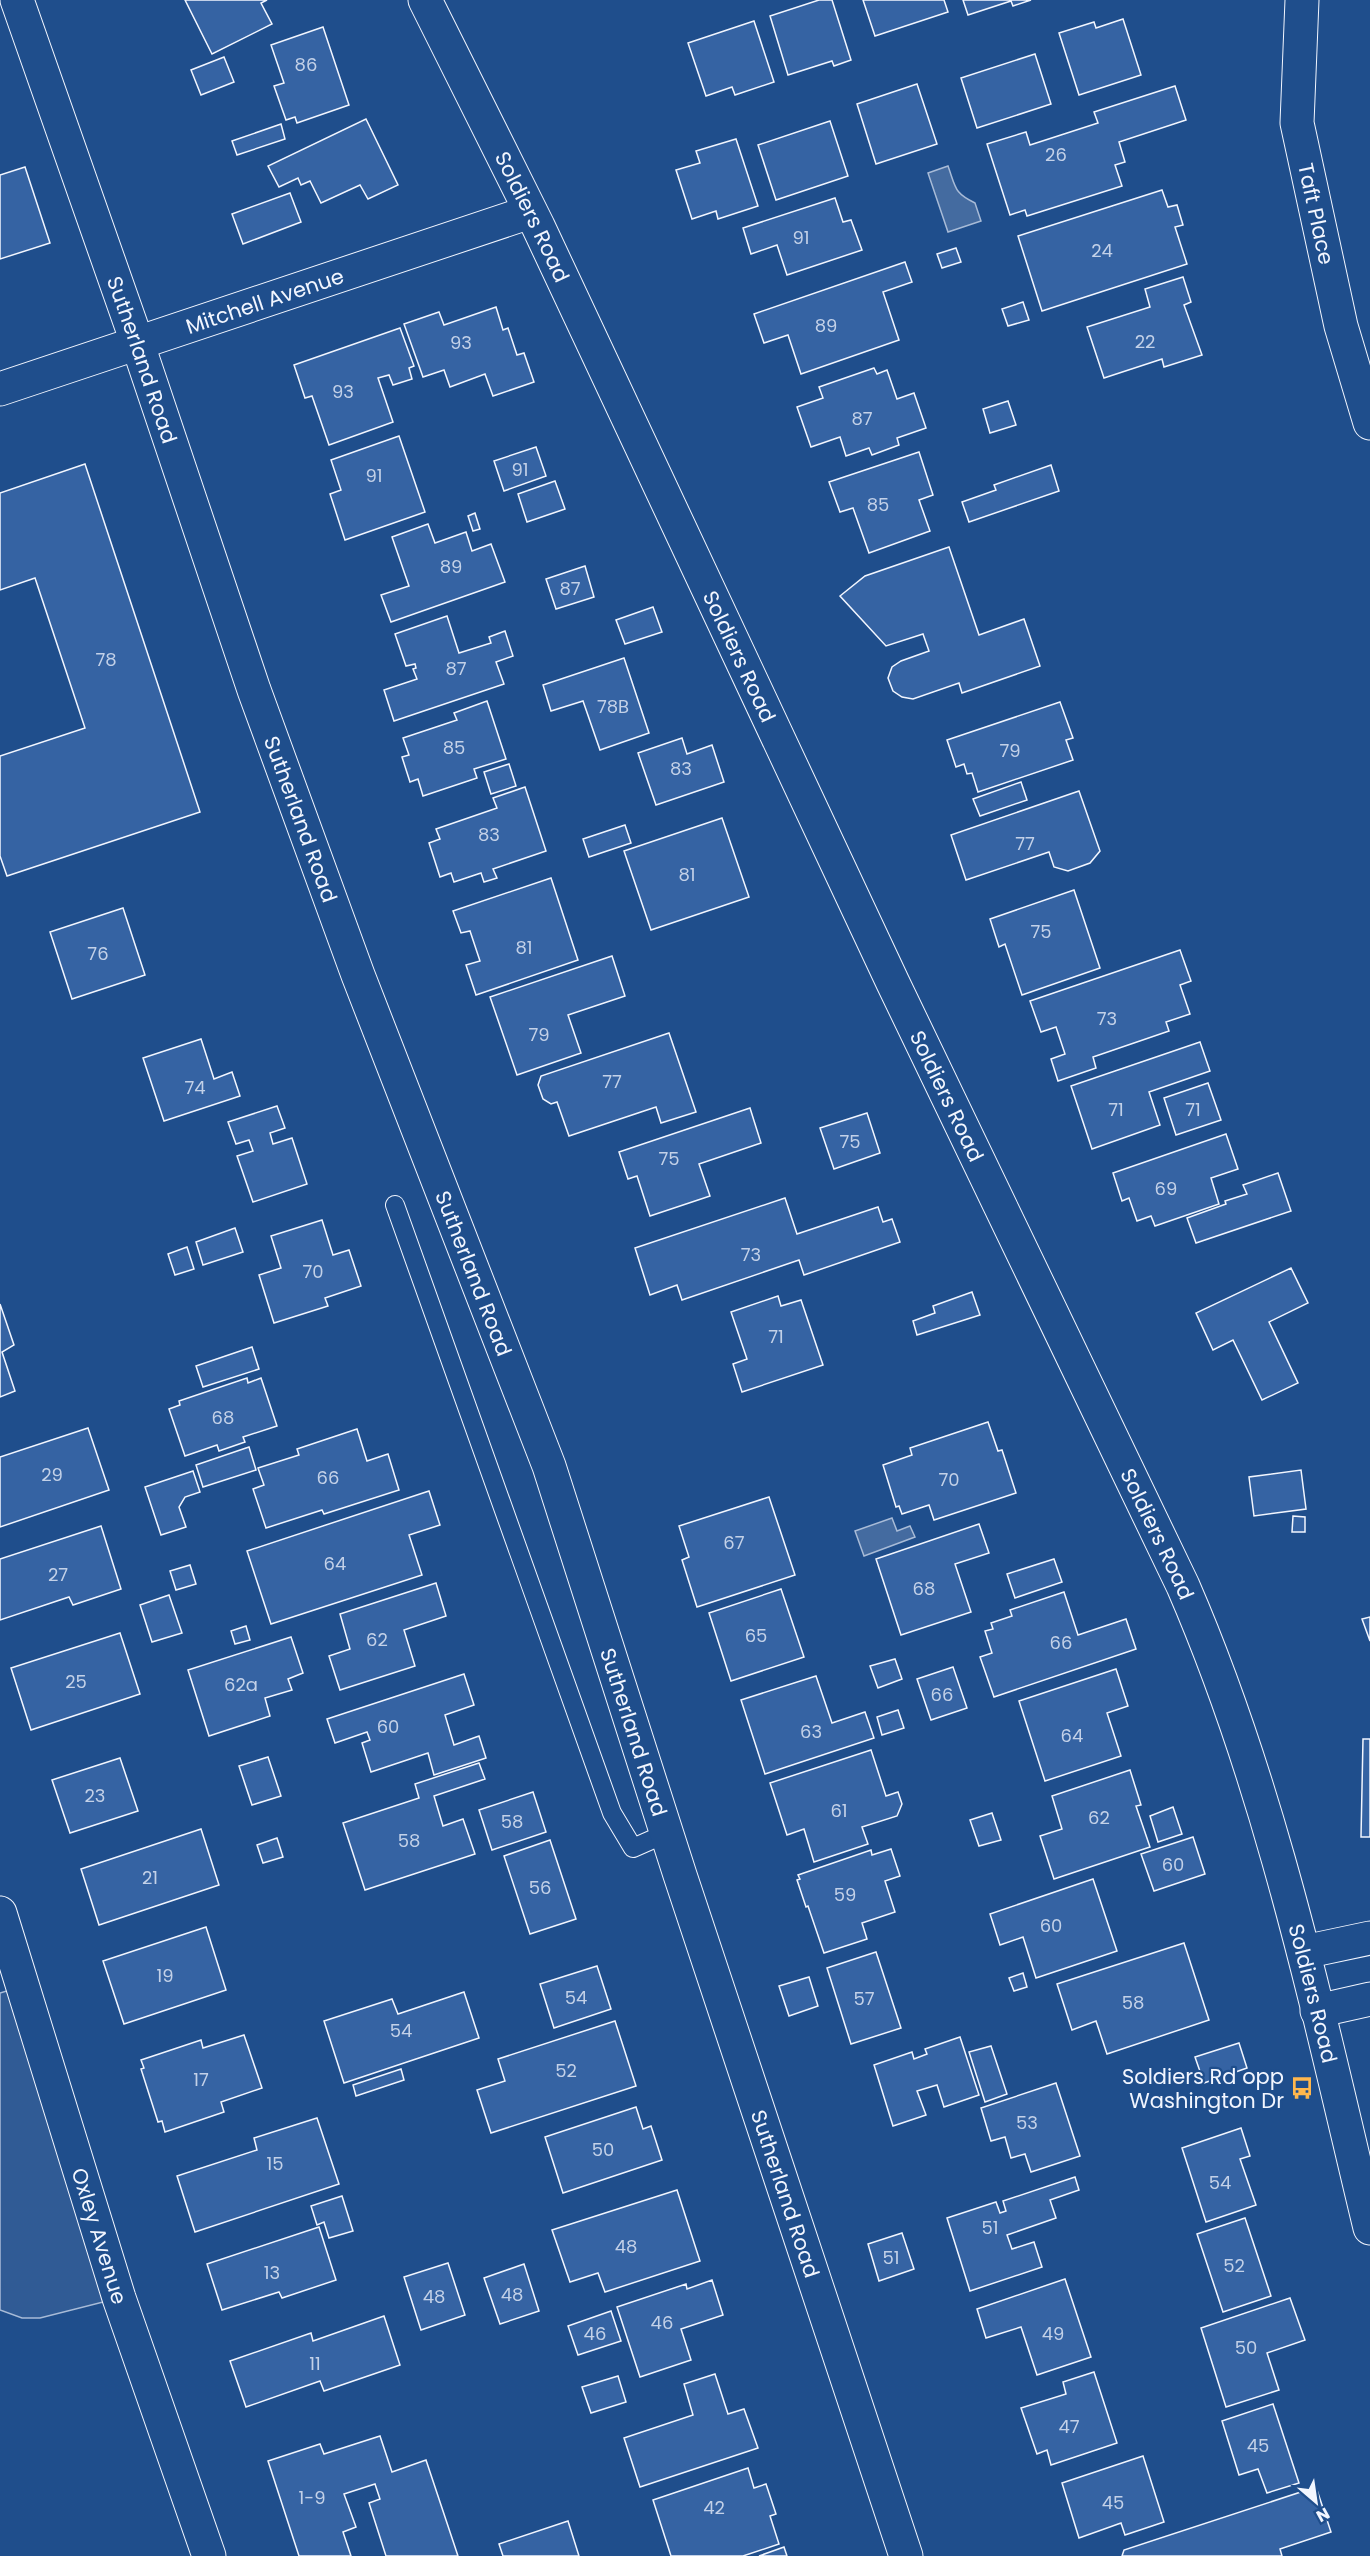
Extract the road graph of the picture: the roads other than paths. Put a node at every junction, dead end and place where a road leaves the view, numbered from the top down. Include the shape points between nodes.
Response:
1 (17, 0) edge
2 (426, 0) edge
3 (1302, 0) edge
4 (530, 212) junction
5 (137, 342) junction
6 (0, 388) edge
7 (1370, 423) edge
8 (395, 1205) dead end
9 (667, 1833) junction
10 (0, 1913) edge
11 (1370, 1938) edge
12 (1304, 1952) junction
13 (1370, 1999) edge
14 (1317, 2011) junction
15 (1370, 2228) edge
16 (209, 2556) edge
17 (906, 2556) edge

1 - 5 street, Sutherland Road
2 - 4 street, Soldiers Road
3 - 7 street, Taft Place via 1298,123 1341,326
4 - 5 street, Mitchell Avenue
4 - 12 street, Soldiers Road via 893,983 1183,1586 1233,1713
5 - 6 street, Mitchell Avenue
5 - 9 street, Sutherland Road via 254,690 354,964 549,1466
8 - 9 lane via 612,1813 633,1848
9 - 17 street, Sutherland Road
10 - 16 street, Oxley Avenue via 119,2298
11 - 12 street
12 - 14 street, Soldiers Road
13 - 14 street
14 - 15 street, Soldiers Road

